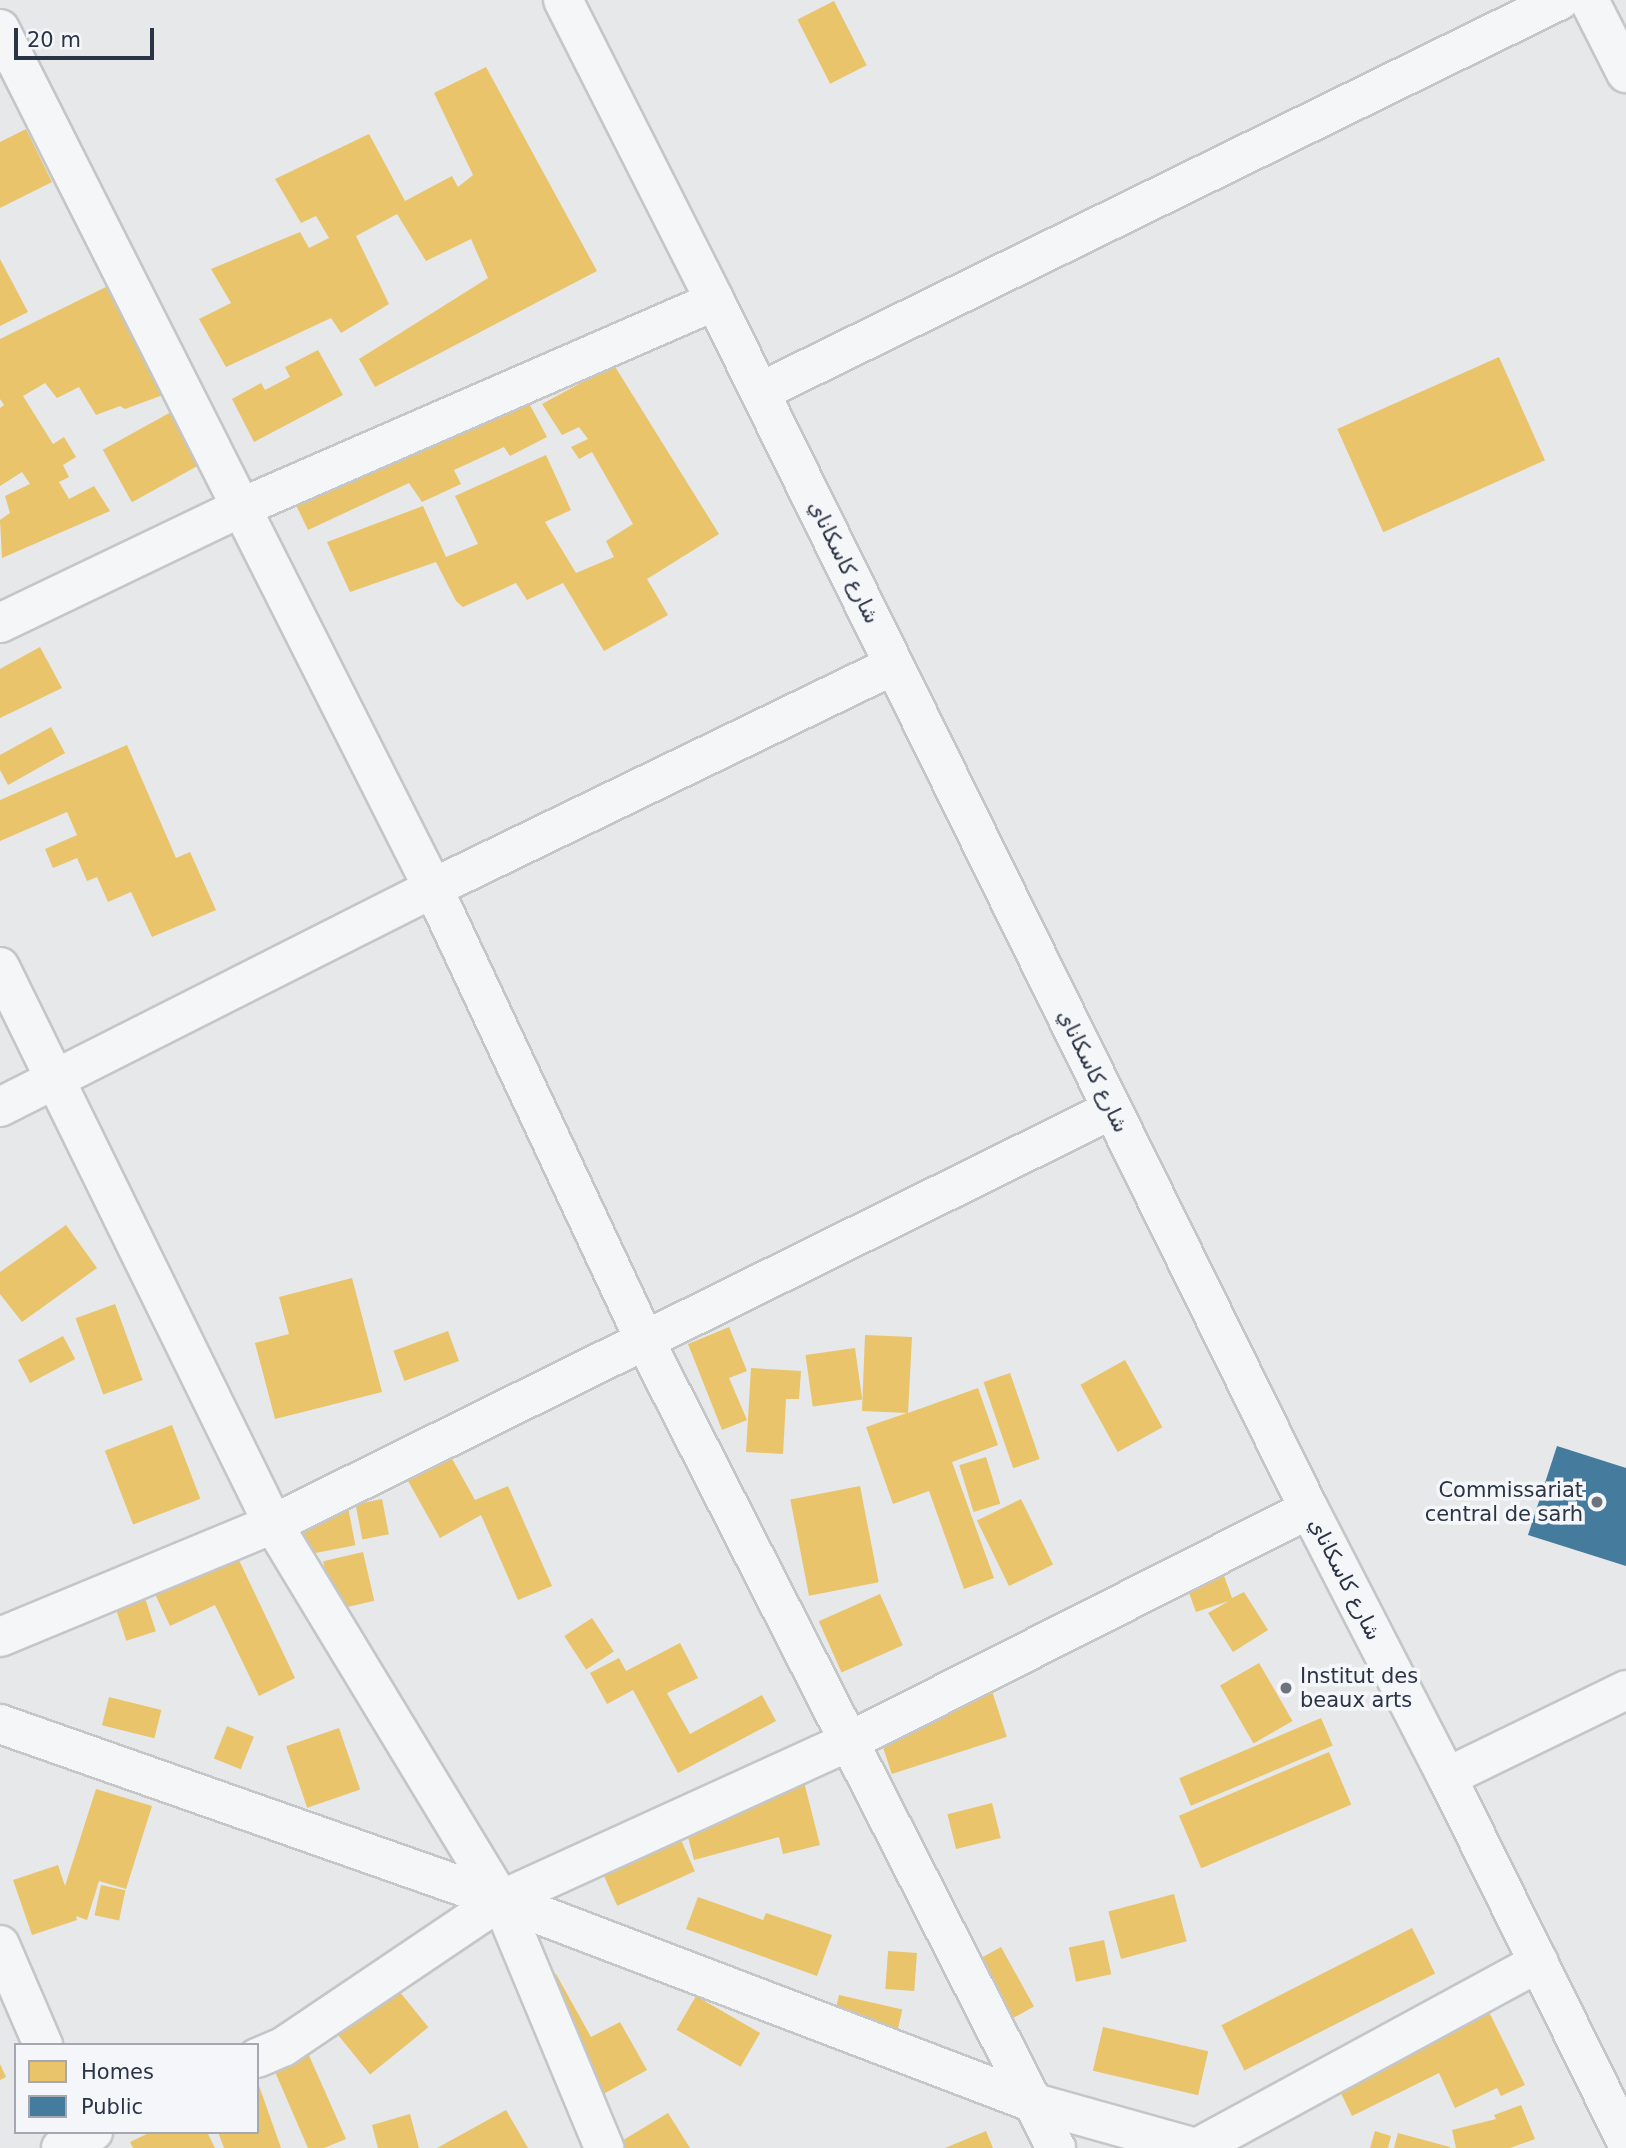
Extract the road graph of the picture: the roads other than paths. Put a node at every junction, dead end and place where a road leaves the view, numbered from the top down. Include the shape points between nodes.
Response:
1 (563, 0) edge
2 (1560, 0) edge
3 (1589, 0) edge
4 (0, 29) edge
5 (1626, 73) edge
6 (715, 301) junction
7 (760, 392) junction
8 (240, 508) junction
9 (0, 623) edge
10 (894, 665) junction
11 (433, 888) junction
12 (0, 967) edge
13 (55, 1081) junction
14 (0, 1107) edge
15 (1111, 1110) junction
16 (644, 1339) junction
17 (1309, 1509) junction
18 (273, 1524) junction
19 (0, 1637) edge
20 (1626, 1690) edge
21 (0, 1724) edge
22 (850, 1741) junction
23 (1447, 1777) junction
24 (501, 1900) junction
25 (0, 1945) edge
26 (1539, 1962) junction
27 (42, 2043) edge
28 (259, 2057) edge
29 (1031, 2102) junction
30 (1626, 2141) edge
31 (604, 2148) edge
32 (1056, 2148) edge
33 (1197, 2148) edge

1 - 6 street, شارع كاسكاناي
2 - 7 street
3 - 5 street
4 - 8 street
6 - 7 street, شارع كاسكاناي
6 - 8 street
7 - 10 street, شارع كاسكاناي
8 - 9 street
8 - 11 street
10 - 11 street
10 - 15 street, شارع كاسكاناي
11 - 13 street
11 - 16 street
12 - 13 street
13 - 14 street
13 - 18 street
15 - 16 street
15 - 17 street, شارع كاسكاناي
16 - 18 street
16 - 22 street
17 - 22 street
17 - 23 street, شارع كاسكاناي
18 - 19 street
18 - 24 street
20 - 23 street
21 - 24 street
22 - 24 street
22 - 29 street
23 - 26 street, شارع كاسكاناي
24 - 28 street via 283,2047
24 - 29 street
24 - 31 street
25 - 27 street
26 - 30 street, شارع كاسكاناي
26 - 33 street
29 - 32 street
29 - 33 street

